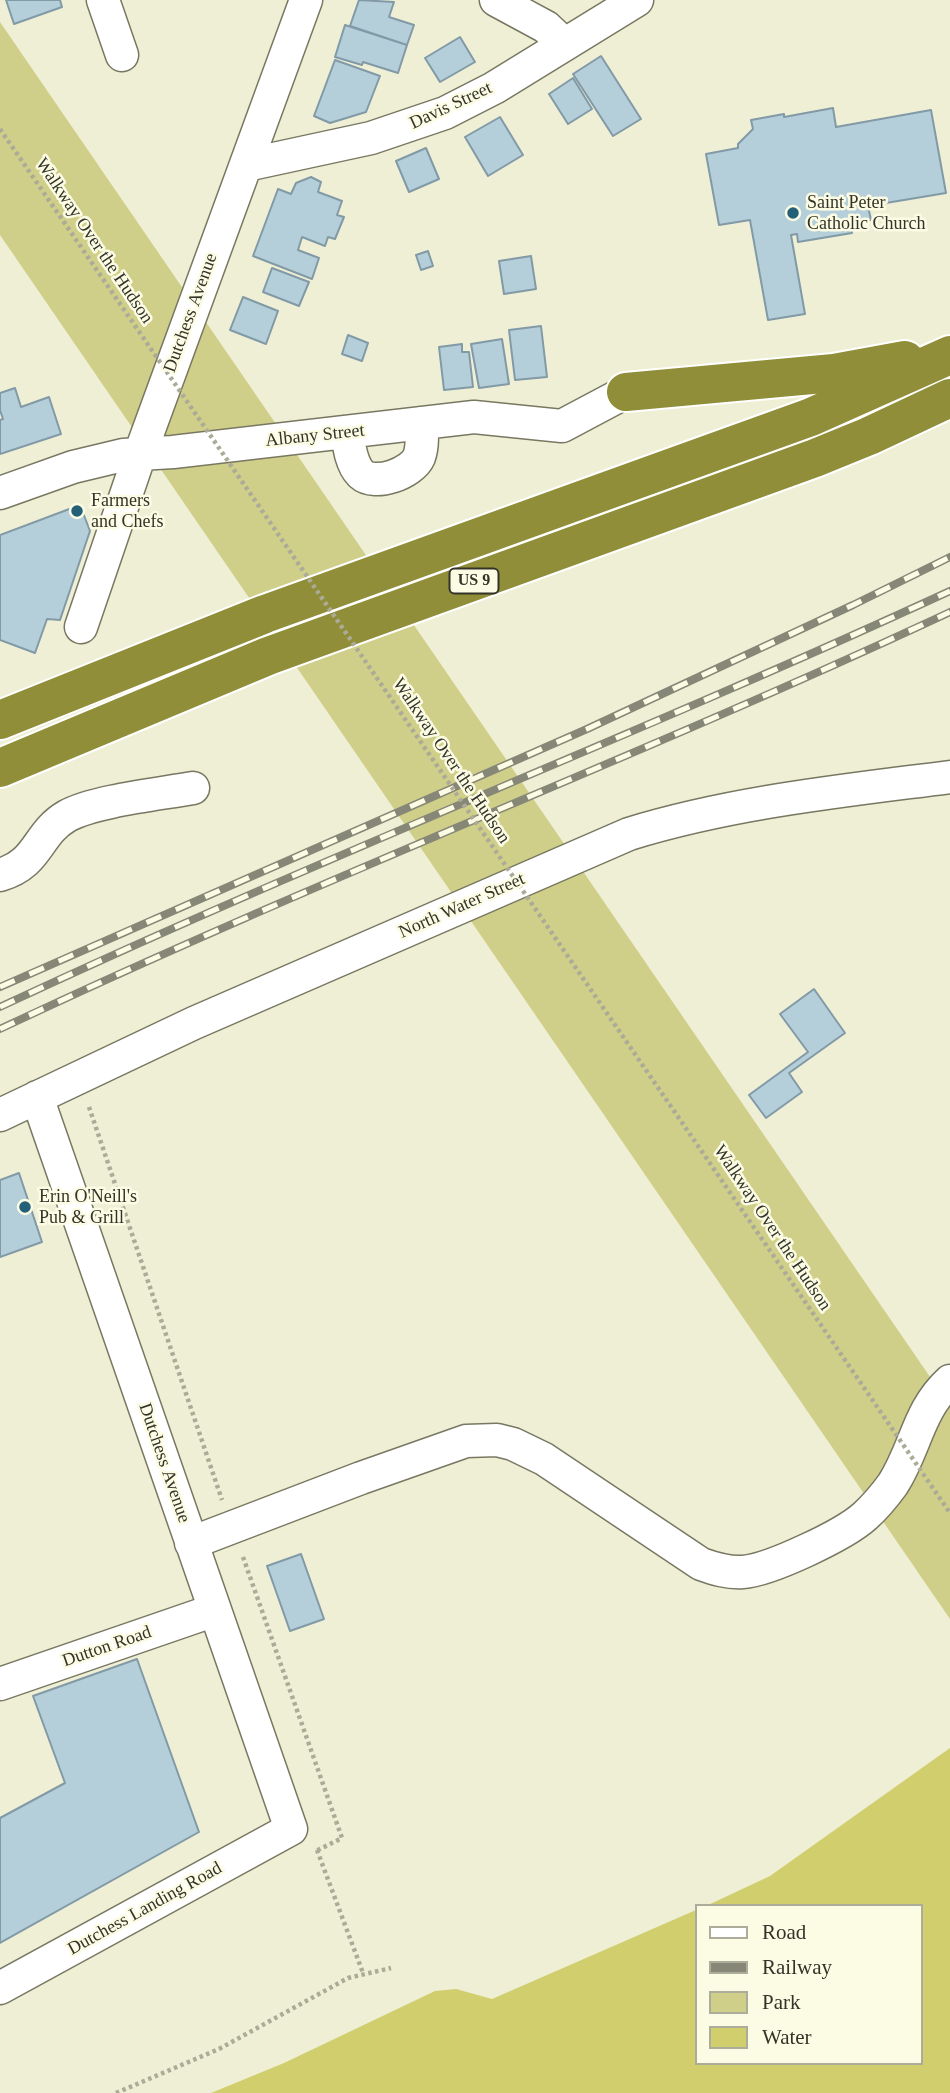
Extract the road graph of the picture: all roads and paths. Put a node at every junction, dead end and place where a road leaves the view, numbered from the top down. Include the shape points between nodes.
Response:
1 (103, 0) edge
2 (306, 0) edge
3 (496, 0) edge
4 (637, 0) edge
5 (564, 44) junction
6 (122, 55) dead end
7 (0, 129) edge
8 (246, 165) junction
9 (950, 346) edge
10 (950, 355) edge
11 (626, 392) joint
12 (950, 398) edge
13 (421, 423) junction
14 (347, 432) junction
15 (140, 454) junction
16 (0, 493) edge
17 (81, 627) dead end
18 (0, 720) edge
19 (0, 768) edge
20 (950, 777) edge
21 (193, 788) dead end
22 (0, 875) edge
23 (37, 1097) junction
24 (89, 1107) dead end
25 (0, 1115) edge
26 (950, 1381) edge
27 (950, 1513) edge
28 (232, 1526) junction
29 (191, 1543) junction
30 (215, 1610) junction
31 (0, 1684) edge
32 (291, 1829) joint
33 (342, 1838) dead end
34 (317, 1850) dead end
35 (391, 1968) dead end
36 (363, 1973) junction
37 (0, 1988) edge
38 (116, 2093) edge

1 - 6 street
2 - 8 street, Dutchess Avenue
3 - 5 street via 547,27
4 - 5 street, Davis Street
5 - 8 street, Davis Street via 494,88 422,122
7 - 27 path, Walkway Over the Hudson, bridge
8 - 15 street, Dutchess Avenue
9 - 11 highway via 854,370
10 - 18 highway, US 9 via 811,417 265,614
11 - 13 street, Albany Street via 562,426 474,417
12 - 19 highway, US 9 via 815,458 268,656
13 - 14 street, Albany Street
13 - 14 street via 421,451 414,464 400,474 374,480 360,473
14 - 15 street, Albany Street
15 - 16 street, Albany Street via 103,458
15 - 17 street, Dutchess Avenue
20 - 23 street, North Water Street via 751,805 629,834 206,1017
21 - 22 street via 69,815 49,831 27,862
23 - 25 street, North Water Street
23 - 29 street, Dutchess Avenue
24 - 28 path
26 - 28 street via 930,1402 892,1485 865,1517 764,1568 722,1572 701,1564 544,1459 497,1440 466,1441
28 - 29 street
28 - 33 path
29 - 30 street, Dutchess Avenue
30 - 31 street, Dutton Road
30 - 32 street, Dutchess Avenue
32 - 37 street, Dutchess Landing Road
34 - 36 path
35 - 36 path
36 - 38 path via 219,2049

